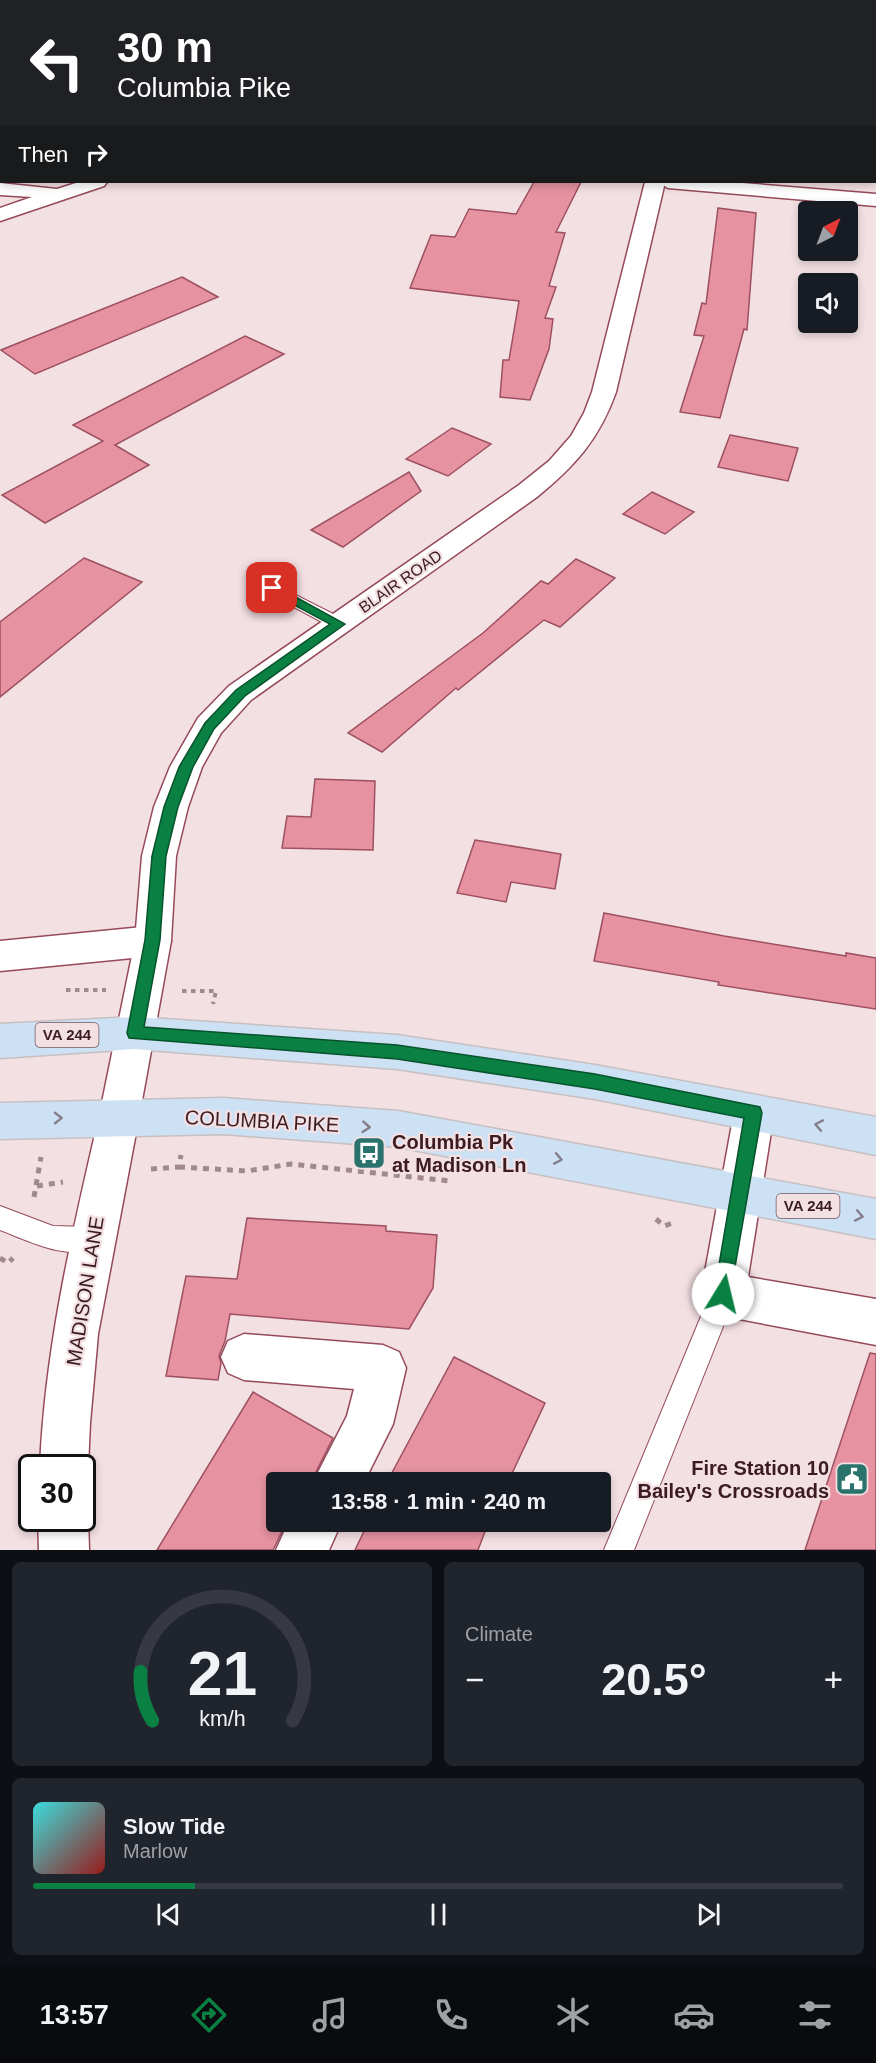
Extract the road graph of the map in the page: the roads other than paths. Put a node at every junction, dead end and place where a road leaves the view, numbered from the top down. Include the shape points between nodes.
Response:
1 (94, 183) edge
2 (655, 183) edge
3 (680, 183) edge
4 (0, 189) edge
5 (61, 194) junction
6 (876, 200) edge
7 (0, 215) edge
8 (272, 588) dead end
9 (339, 624) junction
10 (153, 940) junction
11 (0, 956) edge
12 (135, 1033) junction
13 (0, 1041) edge
14 (754, 1113) junction
15 (118, 1117) junction
16 (0, 1121) edge
17 (876, 1136) edge
18 (740, 1193) junction
19 (0, 1218) edge
20 (876, 1219) edge
21 (92, 1239) junction
22 (723, 1294) junction
23 (876, 1322) edge
24 (244, 1357) dead end
25 (64, 1454) edge
26 (343, 1472) edge
27 (63, 1532) edge
28 (311, 1532) edge
29 (64, 1550) edge
30 (301, 1550) edge
31 (619, 1550) edge

1 - 5 street
2 - 9 street, BLAIR ROAD via 604,392 582,439 558,467 528,491
3 - 6 street
4 - 5 street
5 - 7 street
8 - 9 lane
9 - 10 street, BLAIR ROAD via 240,693 209,726 186,767 171,807 159,856
10 - 11 street
10 - 12 street, BLAIR ROAD
12 - 13 main road, VA 244
12 - 14 main road, VA 244 via 397,1052 595,1082
12 - 15 street, BLAIR ROAD
17 -> 14 main road, VA 244
14 - 18 street
16 -> 15 main road, COLUMBIA PIKE / VA 244
15 -> 18 main road, COLUMBIA PIKE / VA 244 via 224,1116 398,1129
15 - 21 street, MADISON LANE
18 -> 20 main road, COLUMBIA PIKE / VA 244
18 - 22 street
19 - 21 lane via 53,1238
21 - 25 street, MADISON LANE via 78,1321
22 - 23 street
22 - 31 lane
24 - 26 street via 383,1368 369,1424
27 - 29 street
28 - 30 street

